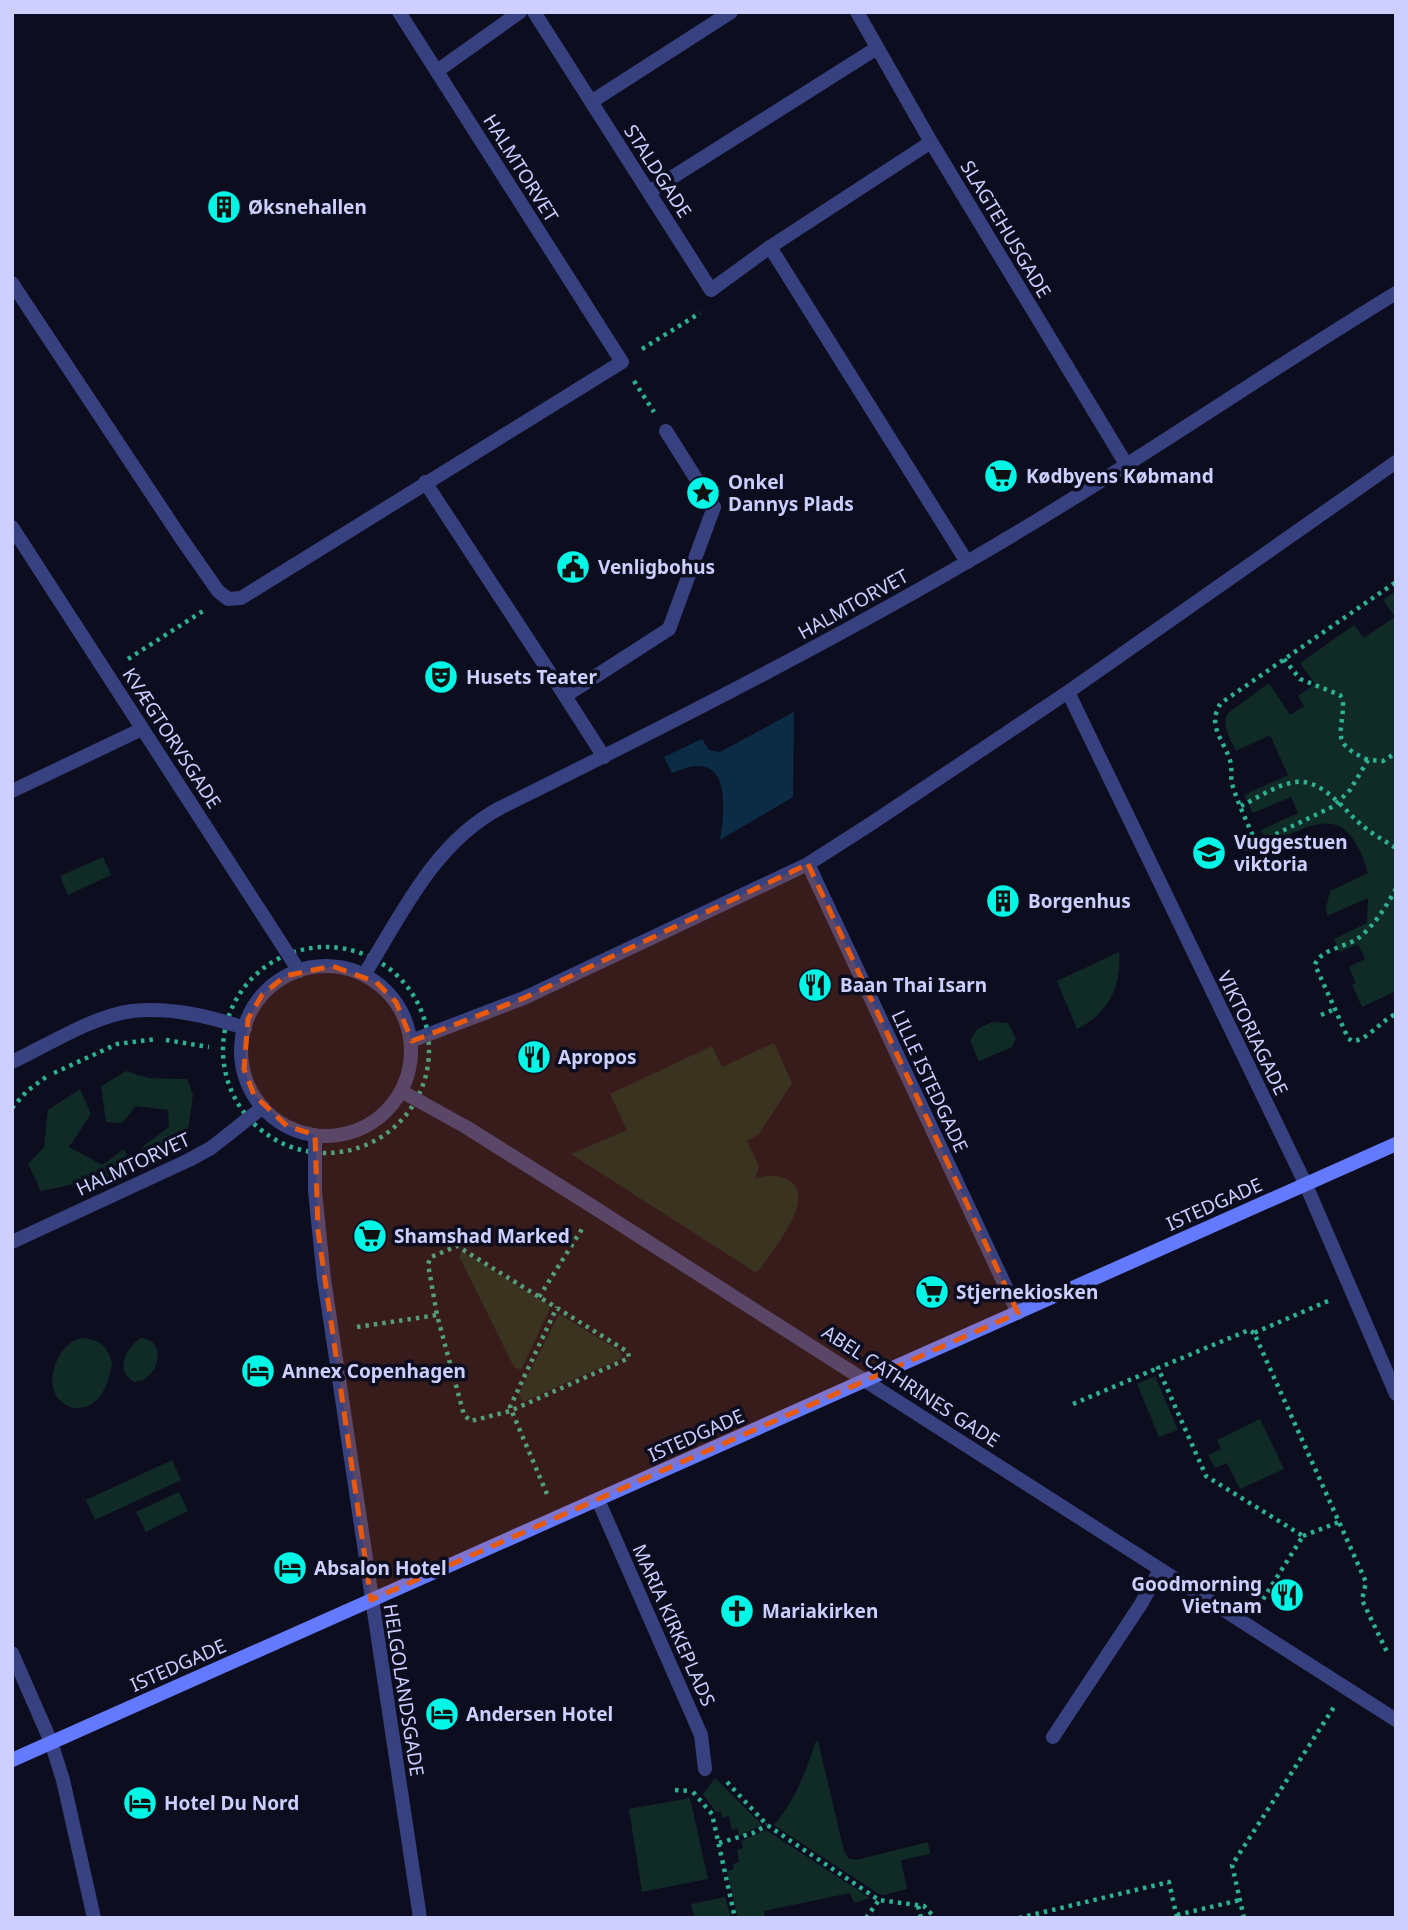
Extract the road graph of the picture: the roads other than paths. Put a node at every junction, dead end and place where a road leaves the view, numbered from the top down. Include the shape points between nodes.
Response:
1 (399, 12) edge
2 (520, 12) edge
3 (534, 12) edge
4 (731, 12) edge
5 (857, 12) edge
6 (877, 48) junction
7 (437, 71) junction
8 (591, 102) junction
9 (930, 142) junction
10 (649, 192) junction
11 (770, 247) junction
12 (12, 283) edge
13 (1396, 293) edge
14 (666, 430) road end
15 (1396, 462) edge
16 (1126, 464) junction
17 (425, 482) junction
18 (12, 527) edge
19 (967, 562) junction
20 (1068, 692) junction
21 (565, 696) junction
22 (142, 729) junction
23 (604, 757) junction
24 (12, 791) edge
25 (808, 864) junction
26 (299, 971) junction
27 (364, 975) junction
28 (245, 1028) junction
29 (411, 1041) junction
30 (12, 1062) edge
31 (401, 1091) junction
32 (263, 1107) junction
33 (315, 1135) junction
34 (1396, 1144) edge
35 (1306, 1185) junction
36 (12, 1242) edge
37 (1018, 1314) junction
38 (867, 1380) junction
39 (1396, 1394) edge
40 (598, 1500) junction
41 (1160, 1570) junction
42 (371, 1600) junction
43 (12, 1653) edge
44 (1396, 1720) edge
45 (1053, 1737) dead end
46 (51, 1742) junction
47 (12, 1759) edge
48 (705, 1769) road end
49 (94, 1918) edge
50 (420, 1918) edge

1 - 7 street, HALMTORVET
2 - 7 street
3 - 8 street, STALDGADE
4 - 8 street
5 - 6 street, SLAGTEHUSGADE
6 - 9 street, SLAGTEHUSGADE
6 - 10 street
7 - 17 street, HALMTORVET via 622,362
8 - 10 street, STALDGADE
9 - 11 street
9 - 16 street, SLAGTEHUSGADE
10 - 11 street, STALDGADE via 712,290
11 - 19 street
12 - 17 street via 218,591 228,599 241,598
13 - 16 street, HALMTORVET
14 - 21 street via 713,507 669,629
15 - 20 street
16 - 19 street, HALMTORVET
17 - 21 street
18 - 22 street, KVÆGTORVSGADE
19 - 23 street, HALMTORVET
20 - 25 street
20 - 35 street, VIKTORIAGADE
21 - 23 street
22 - 24 street
22 - 26 street, KVÆGTORVSGADE
23 - 27 street, HALMTORVET via 486,815 458,836 428,872
25 - 29 street via 524,998
25 - 37 street, LILLE ISTEDGADE
26 - 27 street via 332,966
26 - 28 street via 262,995
27 - 29 street via 396,1003
28 - 30 street via 169,1010 131,1012 98,1021
28 - 32 street via 244,1069
29 - 31 street via 410,1067
31 - 33 street via 392,1105 365,1127 332,1136
31 - 38 street, ABEL CATHRINES GADE
32 - 33 street via 287,1126
32 - 36 street, HALMTORVET via 189,1160
33 - 42 street, HELGOLANDSGADE via 318,1231
34 - 35 street, ISTEDGADE
35 - 37 street, ISTEDGADE
35 - 39 street, VIKTORIAGADE
37 - 38 street, ISTEDGADE
38 - 40 street, ISTEDGADE
38 - 41 street, ABEL CATHRINES GADE
40 - 42 street, ISTEDGADE
40 - 48 street, MARIA KIRKEPLADS via 701,1735
41 - 44 street, ABEL CATHRINES GADE
41 - 45 street
42 - 46 street, ISTEDGADE
42 - 50 street, HELGOLANDSGADE
43 - 46 street
46 - 47 street, ISTEDGADE
46 - 49 street

